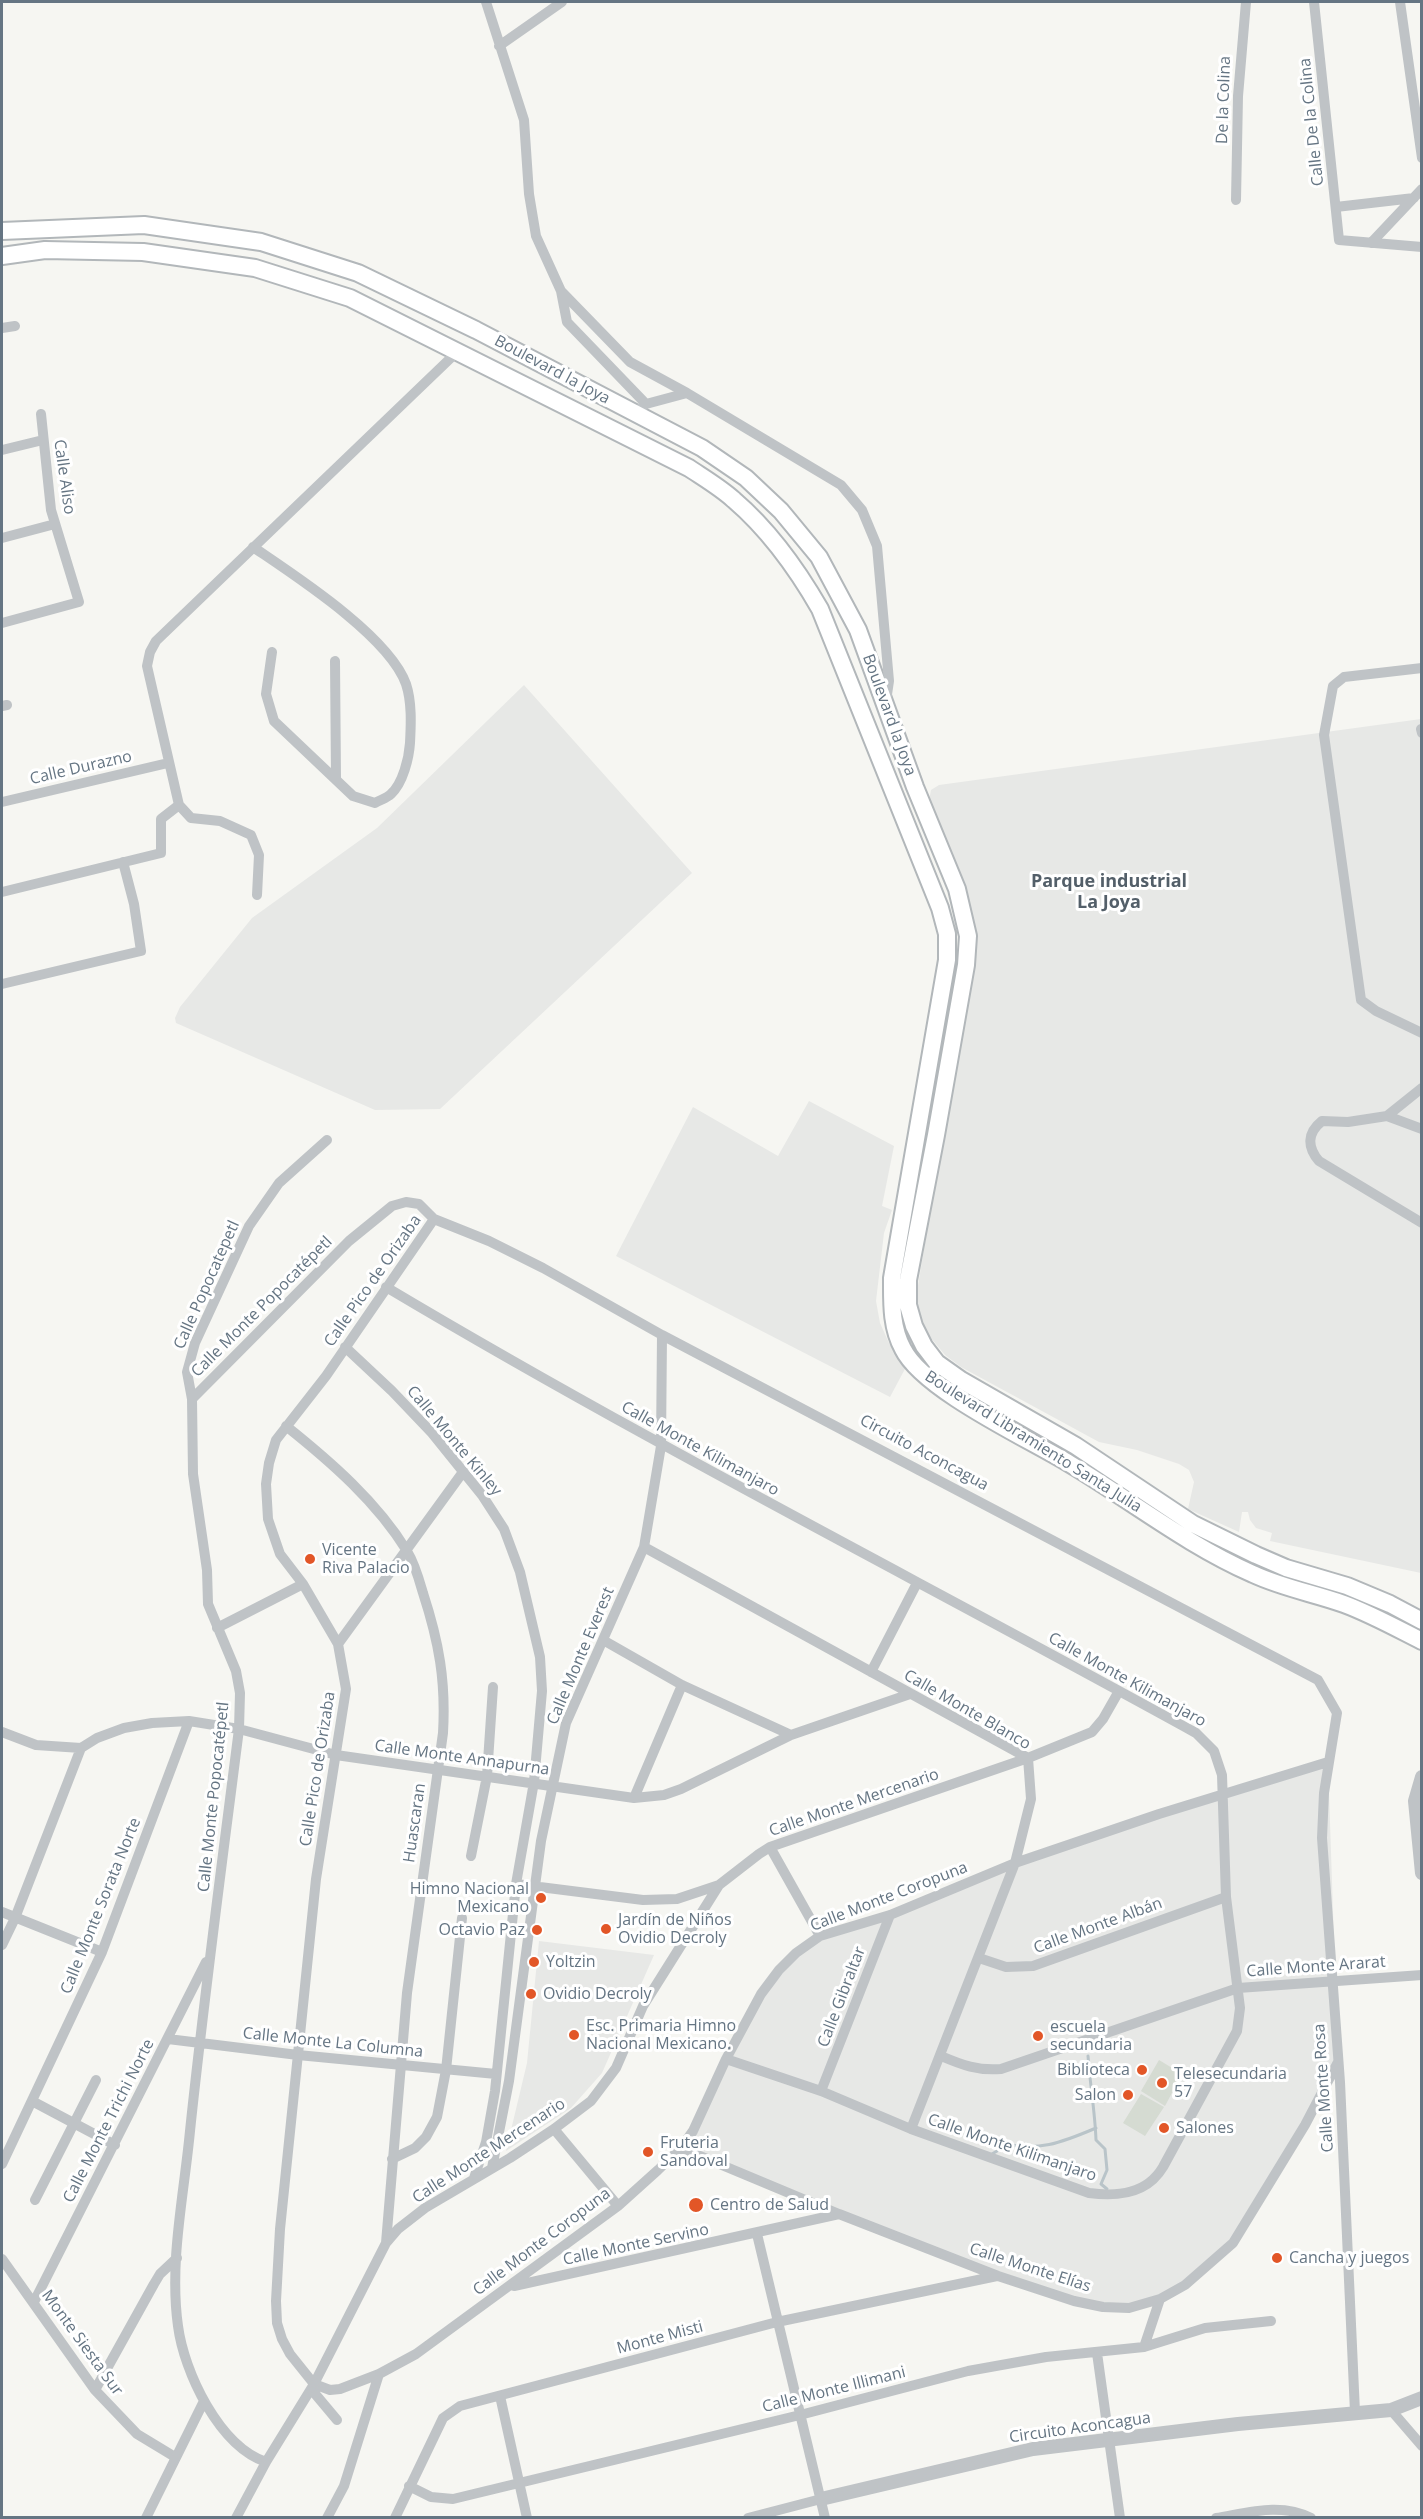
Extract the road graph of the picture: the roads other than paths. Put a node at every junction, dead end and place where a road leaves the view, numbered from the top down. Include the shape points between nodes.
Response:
1 (562, 2) edge
2 (1246, 2) edge
3 (1314, 2) edge
4 (1400, 2) edge
5 (489, 5) edge
6 (499, 46) junction
7 (1422, 158) edge
8 (1422, 189) edge
9 (1414, 198) junction
10 (1236, 200) dead end
11 (1336, 207) junction
12 (2, 231) edge
13 (1371, 243) junction
14 (1422, 247) edge
15 (2, 256) edge
16 (561, 291) junction
17 (15, 326) dead end
18 (2, 328) edge
19 (458, 351) junction
20 (687, 393) junction
21 (640, 409) junction
22 (41, 414) dead end
23 (43, 440) junction
24 (2, 450) edge
25 (55, 524) junction
26 (2, 538) edge
27 (252, 547) junction
28 (2, 623) edge
29 (272, 652) dead end
30 (335, 660) dead end
31 (1422, 668) edge
32 (886, 703) junction
33 (168, 763) junction
34 (336, 779) junction
35 (915, 787) joint
36 (897, 799) joint
37 (2, 802) edge
38 (179, 805) junction
39 (123, 862) junction
40 (2, 892) edge
41 (257, 895) dead end
42 (2, 984) edge
43 (1422, 1033) edge
44 (1422, 1088) edge
45 (1387, 1116) junction
46 (1422, 1129) edge
47 (327, 1140) dead end
48 (434, 1219) junction
49 (1422, 1223) edge
50 (386, 1287) junction
51 (662, 1335) junction
52 (345, 1347) junction
53 (192, 1399) junction
54 (286, 1426) junction
55 (662, 1446) junction
56 (463, 1472) junction
57 (644, 1547) junction
58 (406, 1550) junction
59 (917, 1583) junction
60 (303, 1584) junction
61 (1422, 1621) edge
62 (217, 1628) junction
63 (603, 1640) junction
64 (1422, 1641) edge
65 (338, 1644) junction
66 (871, 1672) junction
67 (682, 1684) junction
68 (493, 1687) dead end
69 (1119, 1691) junction
70 (910, 1694) junction
71 (189, 1721) junction
72 (239, 1729) junction
73 (2, 1732) edge
74 (791, 1735) junction
75 (81, 1748) junction
76 (336, 1755) junction
77 (1028, 1758) junction
78 (1328, 1762) junction
79 (438, 1770) junction
80 (487, 1776) junction
81 (1422, 1777) edge
82 (534, 1782) junction
83 (551, 1786) junction
84 (1224, 1792) junction
85 (634, 1798) junction
86 (770, 1847) junction
87 (471, 1856) dead end
88 (1015, 1863) junction
89 (1422, 1873) edge
90 (516, 1884) junction
91 (719, 1885) junction
92 (536, 1886) junction
93 (1226, 1897) junction
94 (2, 1912) edge
95 (890, 1915) junction
96 (15, 1918) junction
97 (462, 1918) dead end
98 (820, 1936) junction
99 (2, 1945) edge
100 (102, 1952) junction
101 (210, 1954) junction
102 (979, 1958) junction
103 (1422, 1975) edge
104 (1331, 1981) junction
105 (1238, 1988) junction
106 (168, 2039) junction
107 (199, 2044) junction
108 (298, 2055) junction
109 (941, 2056) junction
110 (726, 2059) junction
111 (1338, 2062) junction
112 (399, 2065) junction
113 (446, 2070) junction
114 (496, 2074) junction
115 (96, 2080) dead end
116 (821, 2091) junction
117 (32, 2101) junction
118 (73, 2123) junction
119 (554, 2129) junction
120 (911, 2129) junction
121 (115, 2145) junction
122 (681, 2148) junction
123 (392, 2159) junction
124 (2, 2164) edge
125 (492, 2168) junction
126 (474, 2178) junction
127 (35, 2200) dead end
128 (618, 2206) junction
129 (839, 2214) junction
130 (757, 2234) junction
131 (386, 2243) junction
132 (177, 2258) junction
133 (2, 2259) edge
134 (998, 2276) junction
135 (509, 2287) junction
136 (1160, 2299) junction
137 (33, 2302) junction
138 (1271, 2321) dead end
139 (777, 2322) junction
140 (1144, 2347) junction
141 (1097, 2354) junction
142 (379, 2374) junction
143 (313, 2386) junction
144 (95, 2390) junction
145 (500, 2396) junction
146 (1422, 2398) edge
147 (204, 2401) junction
148 (1391, 2409) junction
149 (1355, 2412) junction
150 (800, 2415) junction
151 (337, 2420) dead end
152 (1108, 2440) junction
153 (1422, 2446) edge
154 (175, 2457) junction
155 (266, 2462) junction
156 (519, 2484) junction
157 (409, 2486) junction
158 (821, 2499) junction
159 (146, 2517) edge
160 (236, 2517) edge
161 (327, 2517) edge
162 (394, 2517) edge
163 (527, 2517) edge
164 (748, 2517) edge
165 (825, 2517) edge
166 (1120, 2517) edge
167 (1216, 2517) edge
168 (1311, 2517) edge

1 - 6 street
2 - 10 street, De la Colina via 1238,96
3 - 11 street, Calle De la Colina
4 - 7 street
5 - 6 street
6 - 16 street via 524,120 528,194 536,236
8 - 9 street
9 - 11 street
9 - 13 street
11 - 13 street, Calle De la Colina via 1340,240
12 - 21 main road, Boulevard la Joya via 144,225 261,242 358,273
13 - 14 street
15 - 19 main road, Boulevard la Joya via 45,250 143,252 255,268 350,298
16 - 20 street via 630,362
16 - 21 street via 567,322
17 - 18 street
19 - 27 street
19 - 36 main road, Boulevard la Joya via 689,468 734,500 770,537 820,609
20 - 21 street
20 - 32 street via 841,485 862,510 877,546 889,681
21 - 32 main road, Boulevard la Joya via 746,478 782,512 819,557 836,586
22 - 23 street, Calle Aliso
23 - 24 street
23 - 25 street, Calle Aliso
25 - 26 street, Calle Aliso
25 - 28 street via 79,602
27 - 33 street via 156,641 150,652 147,666
27 - 34 street via 362,628 393,661 406,684 411,718 409,752 391,795 375,803 353,796
29 - 34 street via 266,694 274,722
30 - 34 street
31 - 43 street via 1344,677 1333,686 1324,735 1361,1000
32 - 35 main road, Boulevard la Joya
33 - 37 street, Calle Durazno
33 - 38 street
35 - 61 main road, Boulevard Libramiento Santa Julia via 957,890 968,936 966,965 908,1280 908,1305 924,1346 937,1363 961,1380 1095,1459 1193,1524 1256,1556 1347,1586
36 - 64 main road, Boulevard Libramiento Santa Julia via 947,934 946,960 892,1278 893,1323 903,1351 921,1373 954,1396 1070,1464 1187,1540 1253,1574 1344,1604
38 - 39 street via 161,819 161,853
38 - 41 street via 191,818 220,821 251,835 259,855
39 - 40 street
39 - 42 street via 141,951
44 - 45 street
45 - 46 street
45 - 49 street via 1322,1121 1311,1133 1312,1153
47 - 53 street, Calle Popocatepetl via 279,1183 249,1226 195,1343 187,1372
48 - 50 street, Calle Pico de Orizaba
48 - 51 street, Circuito Aconcagua via 498,1245
48 - 53 street, Calle Monte Popocatépetl via 418,1204 392,1206 349,1241
50 - 52 street, Calle Pico de Orizaba
50 - 55 street, Calle Monte Kilimanjaro
51 - 55 street, Calle Monte Everest
51 - 78 street, Circuito Aconcagua via 1318,1680 1337,1713
52 - 54 street, Calle Pico de Orizaba
52 - 56 street, Calle Monte Kinley via 432,1433
53 - 62 street, Calle Monte Popocatépetl via 193,1474 208,1604
54 - 58 street, Huascaran via 345,1478 393,1530
54 - 60 street, Calle Pico de Orizaba via 276,1440 269,1462 268,1519 280,1554
55 - 57 street, Calle Monte Everest
55 - 59 street, Calle Monte Kilimanjaro
56 - 58 street
56 - 82 street, Calle Monte Kinley via 504,1529 520,1572 540,1657 542,1691
57 - 63 street, Calle Monte Everest
57 - 66 street, Calle Monte Blanco
58 - 65 street
58 - 79 street, Huascaran via 437,1638 443,1671 443,1733
59 - 66 street
59 - 69 street, Calle Monte Kilimanjaro
60 - 62 street
60 - 65 street, Calle Pico de Orizaba
62 - 72 street, Calle Monte Popocatépetl via 236,1671
63 - 67 street
63 - 83 street, Calle Monte Everest via 566,1723
65 - 76 street, Calle Pico de Orizaba via 346,1689
66 - 70 street, Calle Monte Blanco
67 - 74 street
67 - 85 street
68 - 80 street
69 - 77 street, Calle Monte Mercenario via 1092,1732
69 - 84 street, Calle Monte Kilimanjaro via 1206,1741 1219,1762
70 - 74 street, Calle Monte Annapurna
70 - 77 street, Calle Monte Blanco
71 - 72 street, Calle Monte Annapurna
71 - 75 street, Calle Monte Annapurna via 124,1728
71 - 100 street, Calle Monte Sorata Norte
72 - 76 street, Calle Monte Annapurna
72 - 101 street, Calle Monte Popocatépetl
73 - 75 street via 36,1744
74 - 85 street, Calle Monte Annapurna via 681,1789
75 - 96 street
76 - 79 street, Calle Monte Annapurna
76 - 108 street, Calle Pico de Orizaba via 316,1879
77 - 86 street, Calle Monte Mercenario
77 - 88 street, Calle Monte Blanco via 1031,1799
78 - 84 street, Calle Monte Coropuna
78 - 104 street, Calle Monte Rosa via 1322,1838
79 - 80 street, Calle Monte Annapurna
79 - 112 street, Huascaran
80 - 82 street, Calle Monte Annapurna
80 - 87 street
81 - 89 street via 1415,1801
82 - 83 street, Calle Monte Annapurna
82 - 90 street
83 - 85 street, Calle Monte Annapurna
83 - 92 street, Calle Monte Everest
84 - 88 street, Calle Monte Coropuna
84 - 93 street, Calle Monte Kilimanjaro
86 - 91 street, Calle Monte Mercenario
86 - 98 street
88 - 95 street, Calle Monte Coropuna
88 - 102 street, Calle Monte Blanco
90 - 92 street
90 - 114 street
91 - 92 street via 677,1899 643,1900
91 - 119 street, Calle Monte Mercenario via 643,2006 616,2068 591,2101
92 - 125 street, Calle Monte Everest via 509,2081
93 - 102 street, Calle Monte Albán via 1033,1966 1006,1967
93 - 105 street, Calle Monte Kilimanjaro
94 - 96 street
95 - 98 street, Calle Monte Coropuna
95 - 116 street, Calle Gibraltar
96 - 99 street
96 - 100 street
97 - 113 street
98 - 110 street, Calle Monte Coropuna via 778,1970
100 - 117 street, Calle Monte Sorata Norte
101 - 106 street, Calle Monte Trichi Norte
101 - 107 street, Calle Monte Popocatépetl
102 - 109 street, Calle Monte Blanco
103 - 104 street, Calle Monte Ararat
104 - 105 street, Calle Monte Ararat
104 - 111 street, Calle Monte Rosa
105 - 109 street, Calle Monte Ararat via 1001,2069 970,2068
105 - 120 street, Calle Monte Kilimanjaro via 1237,2031 1158,2176 1143,2187 1108,2196 1089,2193
106 - 107 street, Calle Monte La Columna
106 - 121 street, Calle Monte Trichi Norte
107 - 108 street, Calle Monte La Columna
107 - 132 street, Calle Monte Popocatépetl
108 - 112 street, Calle Monte La Columna
108 - 143 street, Calle Pico de Orizaba via 276,2301 282,2339
109 - 120 street, Calle Monte Blanco
110 - 116 street, Calle Monte Kilimanjaro
110 - 122 street, Calle Monte Coropuna via 693,2131
111 - 136 street, Calle Monte Elías via 1305,2125 1233,2243 1185,2285
111 - 149 street, Calle Monte Rosa
112 - 113 street, Calle Monte La Columna
112 - 123 street, Huascaran
113 - 114 street, Calle Monte La Columna
113 - 123 street via 432,2127 416,2148
114 - 126 street via 486,2142
115 - 118 street
116 - 120 street, Calle Monte Kilimanjaro
117 - 118 street
117 - 124 street, Calle Monte Sorata Norte
118 - 121 street
118 - 127 street
119 - 125 street, Calle Monte Mercenario
119 - 128 street
121 - 137 street, Calle Monte Trichi Norte
122 - 128 street, Calle Monte Coropuna
122 - 129 street, Calle Monte Elías
123 - 131 street, Huascaran
125 - 126 street, Calle Monte Mercenario
126 - 131 street, Calle Monte Mercenario via 425,2208
128 - 135 street, Calle Monte Coropuna
129 - 130 street, Calle Monte Servino
129 - 134 street, Calle Monte Elías
130 - 135 street, Calle Monte Servino
130 - 139 street
131 - 143 street, Calle Monte Mercenario
132 - 144 street via 154,2283
132 - 147 street, Calle Monte Popocatépetl via 178,2329
133 - 137 street, Monte Siesta Sur
134 - 136 street, Calle Monte Elías via 1103,2307 1129,2307
134 - 139 street, Monte Misti
135 - 142 street, Calle Monte Coropuna via 417,2354
136 - 140 street
137 - 144 street, Monte Siesta Sur
138 - 140 street, Calle Monte Illimani via 1205,2328
139 - 145 street, Monte Misti
139 - 150 street
140 - 141 street, Calle Monte Illimani
141 - 150 street, Calle Monte Illimani via 999,2364
141 - 152 street
142 - 143 street, Calle Monte Coropuna via 340,2389
142 - 161 street via 344,2486
143 - 151 street
143 - 155 street, Calle Monte Mercenario
144 - 154 street, Monte Siesta Sur via 137,2434
145 - 156 street
145 - 157 street, Monte Misti via 450,2411
146 - 148 street, Circuito Aconcagua
147 - 154 street
147 - 155 street, Calle Monte Popocatépetl via 236,2444
148 - 149 street, Circuito Aconcagua
148 - 153 street
149 - 152 street, Circuito Aconcagua
150 - 156 street, Calle Monte Illimani
150 - 158 street
152 - 158 street, Circuito Aconcagua via 1033,2449
152 - 166 street
154 - 159 street
155 - 160 street, Calle Monte Mercenario
156 - 157 street, Calle Monte Illimani via 442,2500
156 - 163 street
157 - 162 street, Monte Misti
158 - 164 street, Circuito Aconcagua
158 - 165 street
167 - 168 street via 1276,2509

